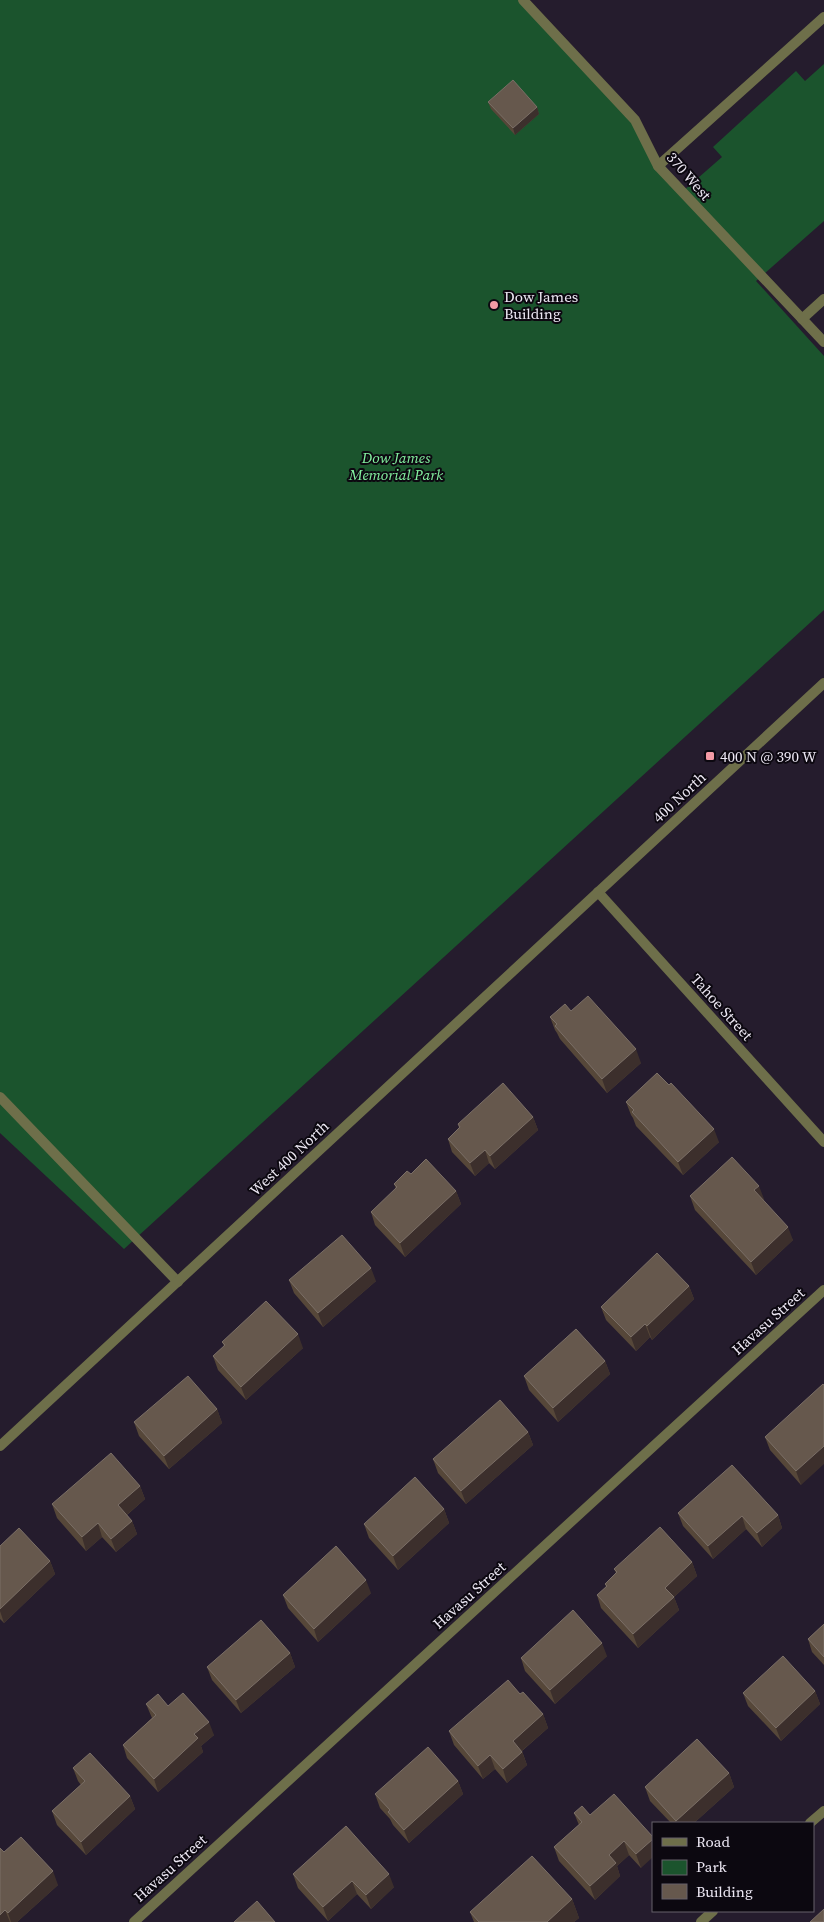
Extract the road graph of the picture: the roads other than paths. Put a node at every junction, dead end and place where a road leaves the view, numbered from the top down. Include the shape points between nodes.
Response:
1 (523, 0) edge
2 (824, 17) edge
3 (658, 166) junction
4 (824, 299) edge
5 (802, 319) junction
6 (824, 342) edge
7 (824, 683) edge
8 (598, 892) junction
9 (0, 1096) edge
10 (824, 1142) edge
11 (178, 1282) junction
12 (824, 1290) edge
13 (0, 1446) edge
14 (824, 1810) edge
15 (811, 1822) edge
16 (712, 1912) edge
17 (134, 1922) edge
18 (701, 1922) edge

1 - 3 street, 370 West via 635,120
2 - 3 street
3 - 5 street, 370 West
4 - 5 street
5 - 6 street, 370 West
7 - 8 street, 400 North
8 - 10 street, Tahoe Street
8 - 11 street, West 400 North
9 - 11 street
11 - 13 street, West 400 North
12 - 17 street, Havasu Street
14 - 15 street
16 - 18 street

